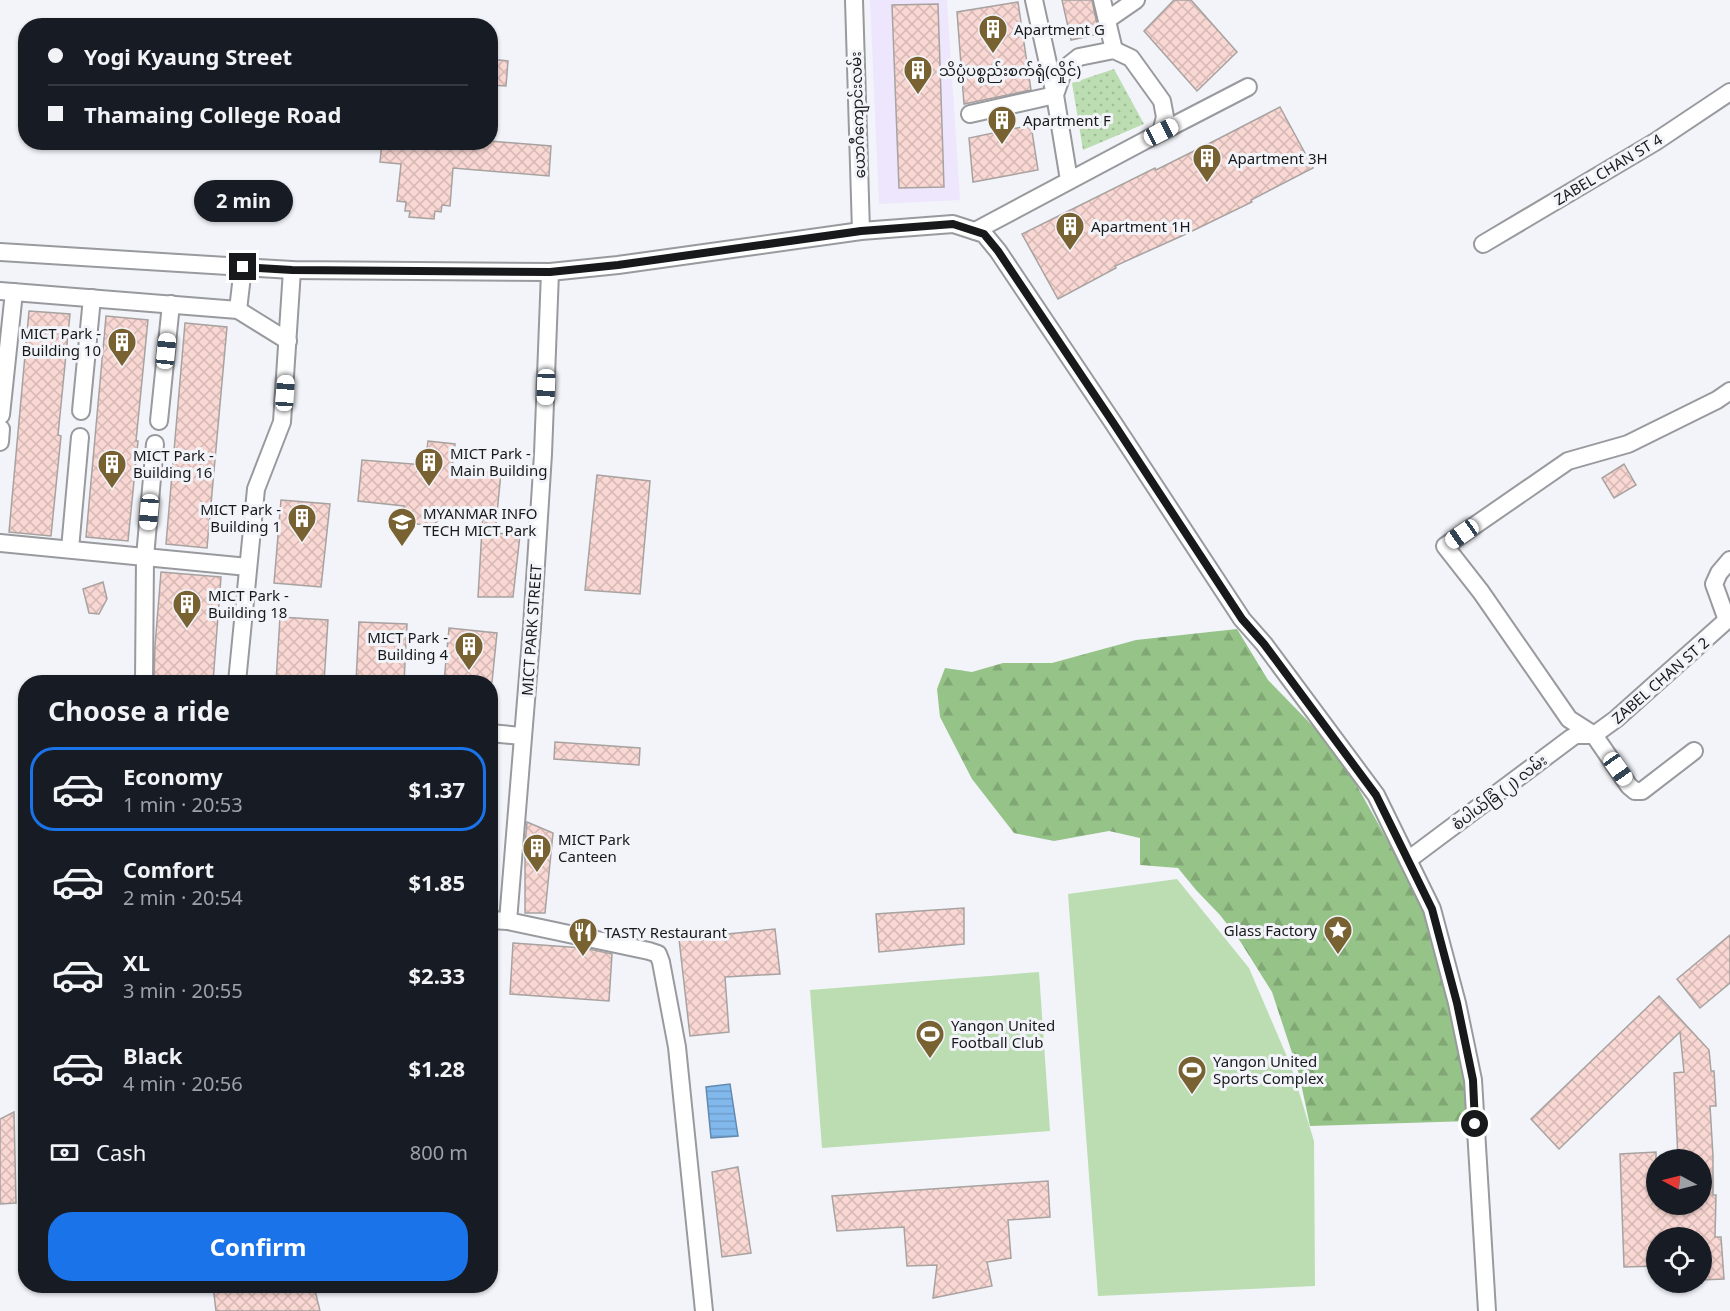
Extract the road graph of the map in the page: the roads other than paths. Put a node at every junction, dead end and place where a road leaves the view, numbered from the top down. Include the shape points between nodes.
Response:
1 (854, 0) edge
2 (1034, 0) edge
3 (1102, 0) edge
4 (1136, 0) edge
5 (1107, 20) junction
6 (1113, 50) junction
7 (1248, 87) dead end
8 (1730, 92) edge
9 (1055, 95) junction
10 (970, 114) dead end
11 (1161, 132) junction
12 (1070, 180) junction
13 (861, 231) junction
14 (975, 231) junction
15 (1484, 244) dead end
16 (0, 252) edge
17 (243, 267) junction
18 (292, 270) junction
19 (550, 272) junction
20 (7, 291) edge
21 (92, 298) junction
22 (171, 304) junction
23 (238, 310) junction
24 (288, 340) junction
25 (1730, 391) edge
26 (81, 411) dead end
27 (159, 421) dead end
28 (1, 429) edge
29 (80, 437) dead end
30 (155, 444) dead end
31 (0, 543) edge
32 (70, 549) junction
33 (145, 557) junction
34 (1730, 560) edge
35 (248, 567) junction
36 (144, 675) edge
37 (238, 675) edge
38 (498, 734) edge
39 (1594, 735) junction
40 (522, 736) junction
41 (1694, 751) dead end
42 (1408, 860) junction
43 (498, 920) edge
44 (508, 921) junction
45 (704, 1311) edge
46 (1487, 1311) edge

1 - 13 street, ယောဂီကျောင်းလမ်း
2 - 9 street
3 - 5 street
4 - 5 street
5 - 6 street
6 - 9 street via 1079,57 1064,69
6 - 11 street via 1131,57 1162,101 1165,117
7 - 11 street
8 - 15 street, ZABEL CHAN ST 4 via 1655,142
9 - 10 street
9 - 12 street
11 - 12 street
12 - 14 street
13 - 14 street via 953,224
13 - 19 street
14 - 42 street via 984,234 998,251 1242,619 1376,795
16 - 17 street
17 - 18 street
17 - 23 street
18 - 19 street
18 - 24 street
19 - 40 street, MICT PARK STREET via 543,454
20 - 21 street
20 - 28 street
21 - 22 street
21 - 26 street
22 - 23 street
22 - 27 street
23 - 24 street
24 - 35 street via 282,422 255,489
25 - 39 street via 1628,444 1568,460 1445,546 1569,718
29 - 32 street
30 - 33 street
31 - 32 street
32 - 33 street
33 - 35 street
33 - 36 street
34 - 39 street, ZABEL CHAN ST 2 via 1714,584 1727,620
35 - 37 street
38 - 40 street
39 - 41 street via 1635,791 1642,790
39 - 42 street, စံပါယ်ခြံ (၂) လမ်း via 1571,738
40 - 44 street, MICT PARK STREET
42 - 46 street via 1432,909 1473,1080
43 - 44 street
44 - 45 street via 658,954 677,1047

